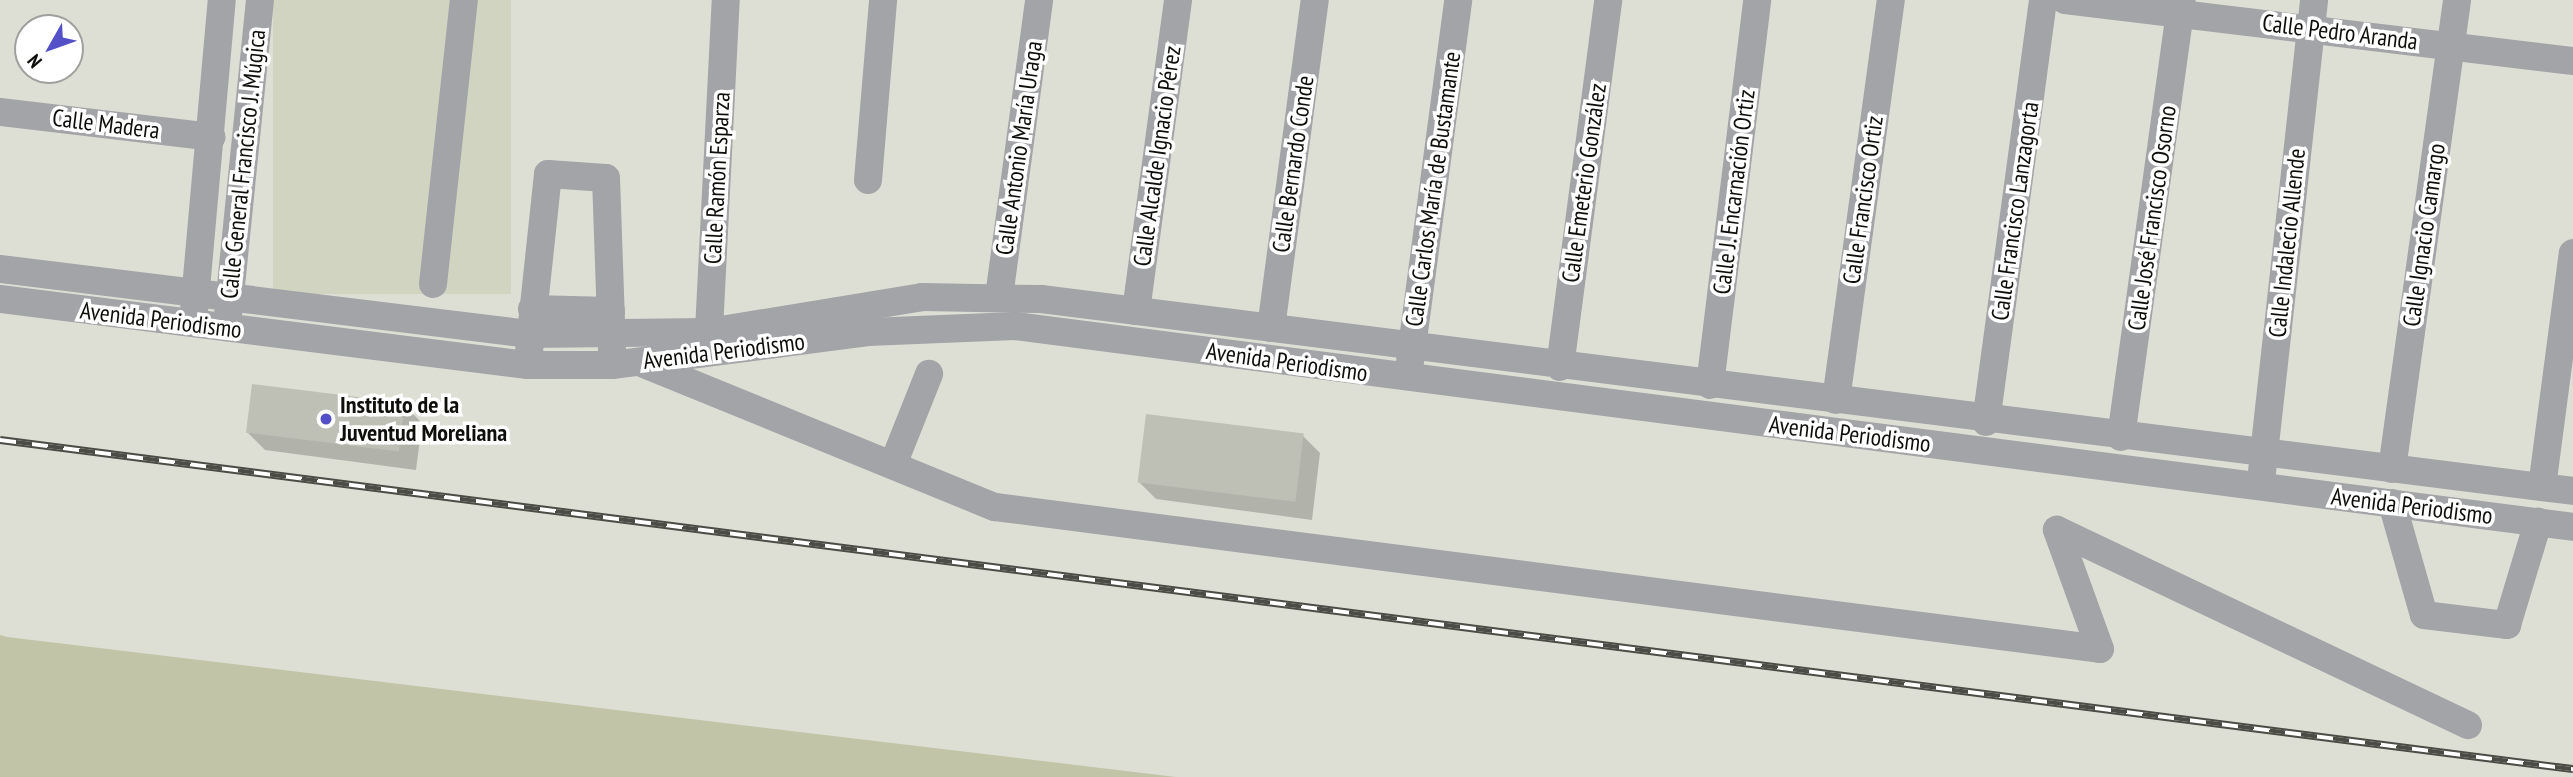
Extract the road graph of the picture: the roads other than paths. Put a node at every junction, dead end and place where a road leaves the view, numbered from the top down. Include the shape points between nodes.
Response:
1 (222, 0) edge
2 (260, 0) edge
3 (464, 0) edge
4 (726, 0) edge
5 (883, 0) edge
6 (1039, 0) edge
7 (1178, 0) edge
8 (1315, 0) edge
9 (1458, 0) edge
10 (1608, 0) edge
11 (1757, 0) edge
12 (1891, 0) edge
13 (2043, 0) edge
14 (2065, 0) edge
15 (2314, 0) edge
16 (2457, 0) edge
17 (2181, 7) edge
18 (2310, 28) junction
19 (2450, 46) junction
20 (2573, 61) edge
21 (0, 112) edge
22 (212, 137) junction
23 (868, 180) dead end
24 (2573, 253) edge
25 (0, 269) edge
26 (433, 284) dead end
27 (195, 293) junction
28 (999, 296) junction
29 (227, 297) junction
30 (0, 299) edge
31 (1136, 311) junction
32 (531, 322) junction
33 (611, 323) junction
34 (192, 324) junction
35 (1271, 328) junction
36 (229, 329) junction
37 (709, 344) junction
38 (1412, 346) junction
39 (625, 363) junction
40 (528, 365) junction
41 (1560, 367) junction
42 (929, 374) dead end
43 (1407, 379) junction
44 (1710, 385) junction
45 (1836, 400) junction
46 (1986, 422) junction
47 (2121, 437) junction
48 (2263, 455) junction
49 (894, 462) junction
50 (2392, 469) junction
51 (2261, 485) junction
52 (2542, 487) junction
53 (2573, 491) edge
54 (2392, 503) junction
55 (2538, 522) junction
56 (2573, 527) edge
57 (2468, 725) dead end

1 - 22 street, Calle General Francisco J. Múgica
2 - 29 street, Calle General Francisco J. Múgica
3 - 26 street
4 - 37 street, Calle Ramón Esparza
5 - 23 street
6 - 28 street, Calle Antonio María Uraga
7 - 31 street, Calle Alcalde Ignacio Pérez
8 - 35 street, Calle Bernardo Conde
9 - 38 street, Calle Carlos María de Bustamante
10 - 41 street, Calle Emeterio González
11 - 44 street, Calle J. Encarnación Ortiz
12 - 45 street, Calle Francisco Ortiz
13 - 46 street, Calle Francisco Lanzagorta
14 - 17 street, Calle Pedro Aranda
15 - 18 street, Calle Indalecio Allende
16 - 19 street, Calle Ignacio Camargo
17 - 18 street, Calle Pedro Aranda
17 - 47 street, Calle José Francisco Osorno
18 - 19 street, Calle Pedro Aranda
18 - 48 street, Calle Indalecio Allende
19 - 20 street, Calle Pedro Aranda
19 - 50 street, Calle Ignacio Camargo
21 - 22 street, Calle Madera
22 - 27 street, Calle General Francisco J. Múgica
24 - 52 street
25 - 27 street, Avenida Periodismo
27 - 29 street, Avenida Periodismo
27 - 34 street, Calle General Francisco J. Múgica
28 - 31 street, Avenida Periodismo
28 - 37 street, Avenida Periodismo via 878,302
29 - 32 street, Avenida Periodismo
29 - 36 street, Calle General Francisco J. Múgica
30 - 34 street, Avenida Periodismo
31 - 35 street, Avenida Periodismo
32 - 33 street, Avenida Periodismo
32 - 33 street via 548,174 606,178
32 - 40 street
33 - 37 street, Avenida Periodismo
33 - 39 street
34 - 36 street, Avenida Periodismo
35 - 38 street, Avenida Periodismo
36 - 40 street, Avenida Periodismo
37 - 39 street, Avenida Periodismo
37 - 43 street, Avenida Periodismo via 1015,326
38 - 41 street, Avenida Periodismo
38 - 43 street, Calle Carlos María de Bustamante
39 - 40 street, Avenida Periodismo
39 - 49 street
41 - 44 street, Avenida Periodismo
42 - 49 street
43 - 51 street, Avenida Periodismo
44 - 45 street, Avenida Periodismo
45 - 46 street, Avenida Periodismo
46 - 47 street, Avenida Periodismo
47 - 48 street, Avenida Periodismo
48 - 50 street, Avenida Periodismo
48 - 51 street, Calle Indalecio Allende
49 - 57 street via 995,507 2100,649 2057,530
50 - 52 street, Avenida Periodismo
51 - 54 street, Avenida Periodismo
52 - 53 street, Avenida Periodismo
54 - 55 street, Avenida Periodismo
54 - 55 street via 2424,615 2507,625
55 - 56 street, Avenida Periodismo

